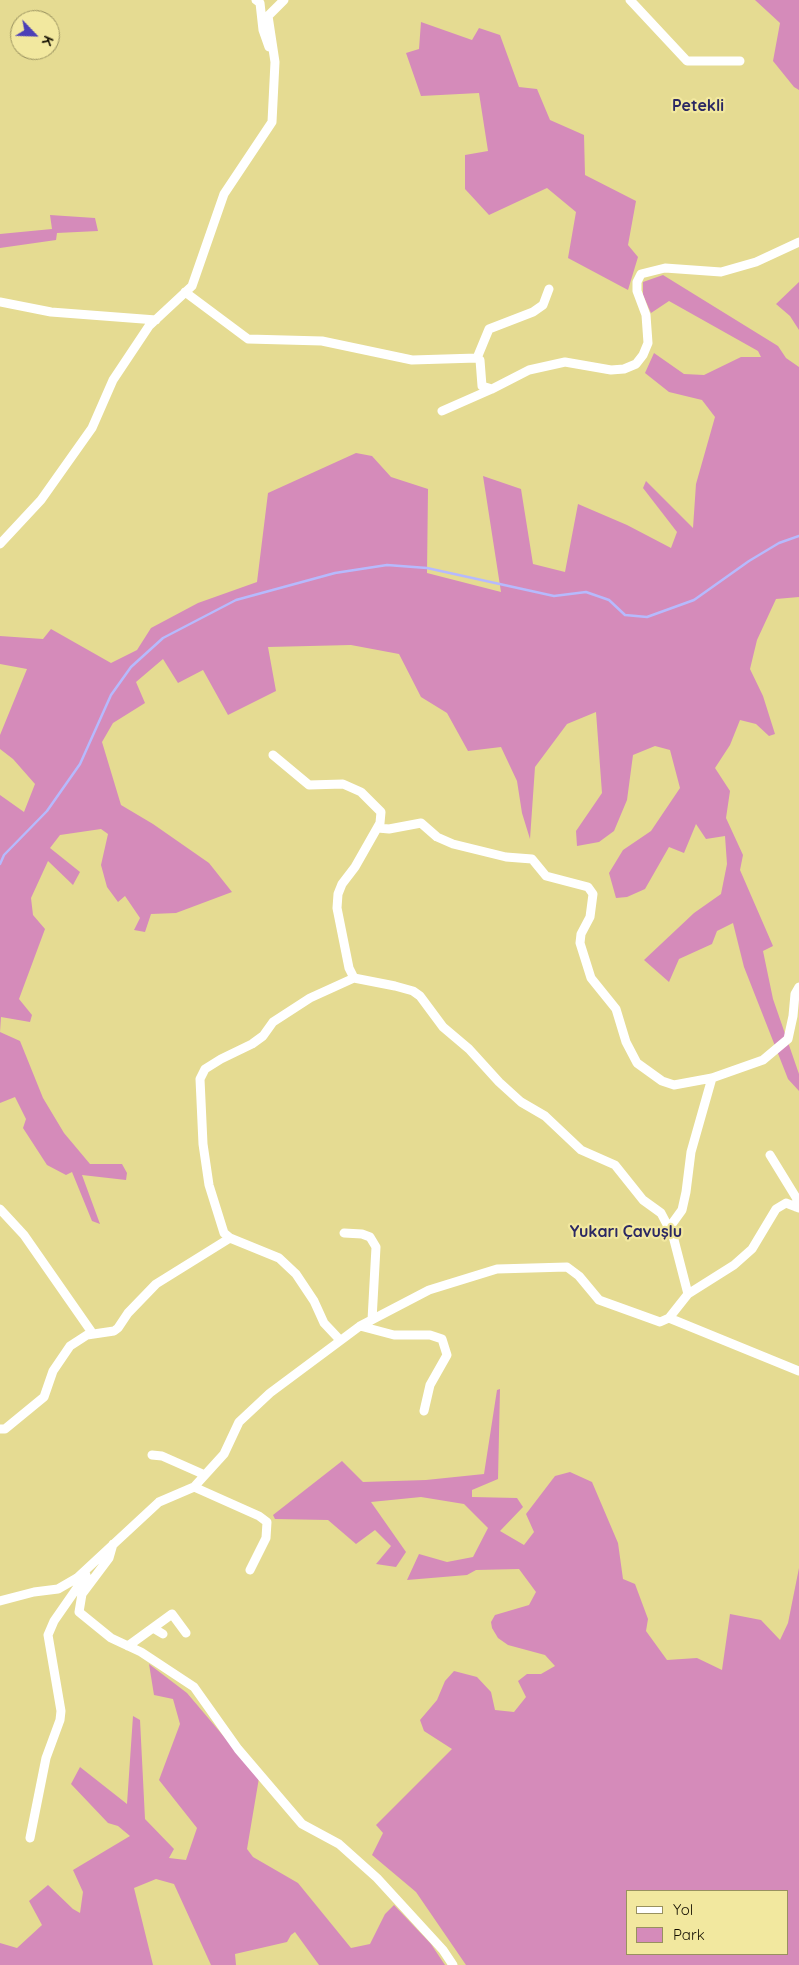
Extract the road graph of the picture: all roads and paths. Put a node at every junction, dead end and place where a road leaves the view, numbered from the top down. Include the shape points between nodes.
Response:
1 (256, 0) edge
2 (284, 0) edge
3 (630, 0) edge
4 (274, 55) junction
5 (740, 62) dead end
6 (799, 242) edge
7 (549, 289) dead end
8 (186, 292) junction
9 (0, 302) edge
10 (156, 320) junction
11 (477, 358) junction
12 (492, 389) junction
13 (442, 411) dead end
14 (0, 544) edge
15 (273, 755) dead end
16 (378, 828) junction
17 (354, 978) junction
18 (799, 987) edge
19 (712, 1078) junction
20 (770, 1155) dead end
21 (798, 1208) edge
22 (0, 1209) edge
23 (669, 1228) junction
24 (344, 1233) dead end
25 (230, 1238) junction
26 (688, 1294) junction
27 (670, 1318) junction
28 (372, 1320) junction
29 (360, 1326) junction
30 (93, 1334) junction
31 (340, 1340) junction
32 (799, 1371) edge
33 (424, 1411) dead end
34 (0, 1429) edge
35 (152, 1455) dead end
36 (205, 1475) junction
37 (194, 1487) junction
38 (113, 1544) junction
39 (96, 1561) junction
40 (250, 1570) dead end
41 (0, 1601) edge
42 (153, 1628) junction
43 (163, 1634) dead end
44 (186, 1634) dead end
45 (128, 1646) junction
46 (30, 1838) dead end
47 (453, 1965) edge

1 - 4 street via 260,3 266,43
2 - 4 street via 268,16
3 - 5 street via 687,61
4 - 8 street via 272,122 224,194 192,286
6 - 12 street via 756,262 721,272 665,268 642,274 637,282 637,291 646,315 648,343 636,364 611,370 565,362 529,370
7 - 11 street via 543,305 533,312 489,329
8 - 10 street
8 - 11 street via 248,340 322,341 412,360
9 - 10 street via 51,312
10 - 14 street via 113,380 92,428 41,500
11 - 12 street via 480,360 482,386
12 - 13 street
15 - 16 street via 309,785 343,784 360,792 381,812
16 - 17 street via 338,894 349,968
16 - 19 street via 421,823 437,837 453,844 506,857 532,859 546,876 588,887 593,894 590,917 580,943 591,978 616,1009 626,1042 637,1063 662,1081 674,1085
17 - 23 street via 395,986 420,996 443,1027 469,1049 499,1082 521,1102 545,1116 581,1150 614,1165 643,1200 661,1213
17 - 25 street via 310,998 281,1017 252,1044 205,1069 200,1079 209,1186 224,1233
18 - 19 street via 788,1039 763,1060
19 - 23 street via 691,1152 682,1210
20 - 21 street via 797,1199
21 - 26 street via 786,1203 776,1209 752,1249 734,1265
22 - 30 street via 24,1235
23 - 26 street via 674,1236
24 - 28 street via 370,1237 376,1247
25 - 30 street via 156,1284 114,1331
25 - 31 street via 279,1258 296,1274 324,1323
26 - 27 street
27 - 28 street via 660,1322 599,1300 567,1267 535,1267 497,1268 429,1290
27 - 32 street
28 - 29 street
29 - 31 street
29 - 33 street via 394,1336 442,1339 446,1355 430,1385
30 - 34 street via 70,1346 53,1371 44,1397 36,1406 6,1429
31 - 36 street via 270,1393 239,1422 224,1454
35 - 36 street via 162,1456
36 - 37 street
37 - 38 street via 159,1502
37 - 40 street via 267,1522 266,1538
38 - 39 street
38 - 45 street via 110,1558 82,1594 79,1612 111,1638
39 - 41 street via 58,1589
39 - 46 street via 54,1621 48,1635 61,1711 46,1758
42 - 43 street
42 - 44 street via 172,1614
42 - 45 street
45 - 47 street via 194,1687 238,1749 302,1824 339,1844 378,1878

